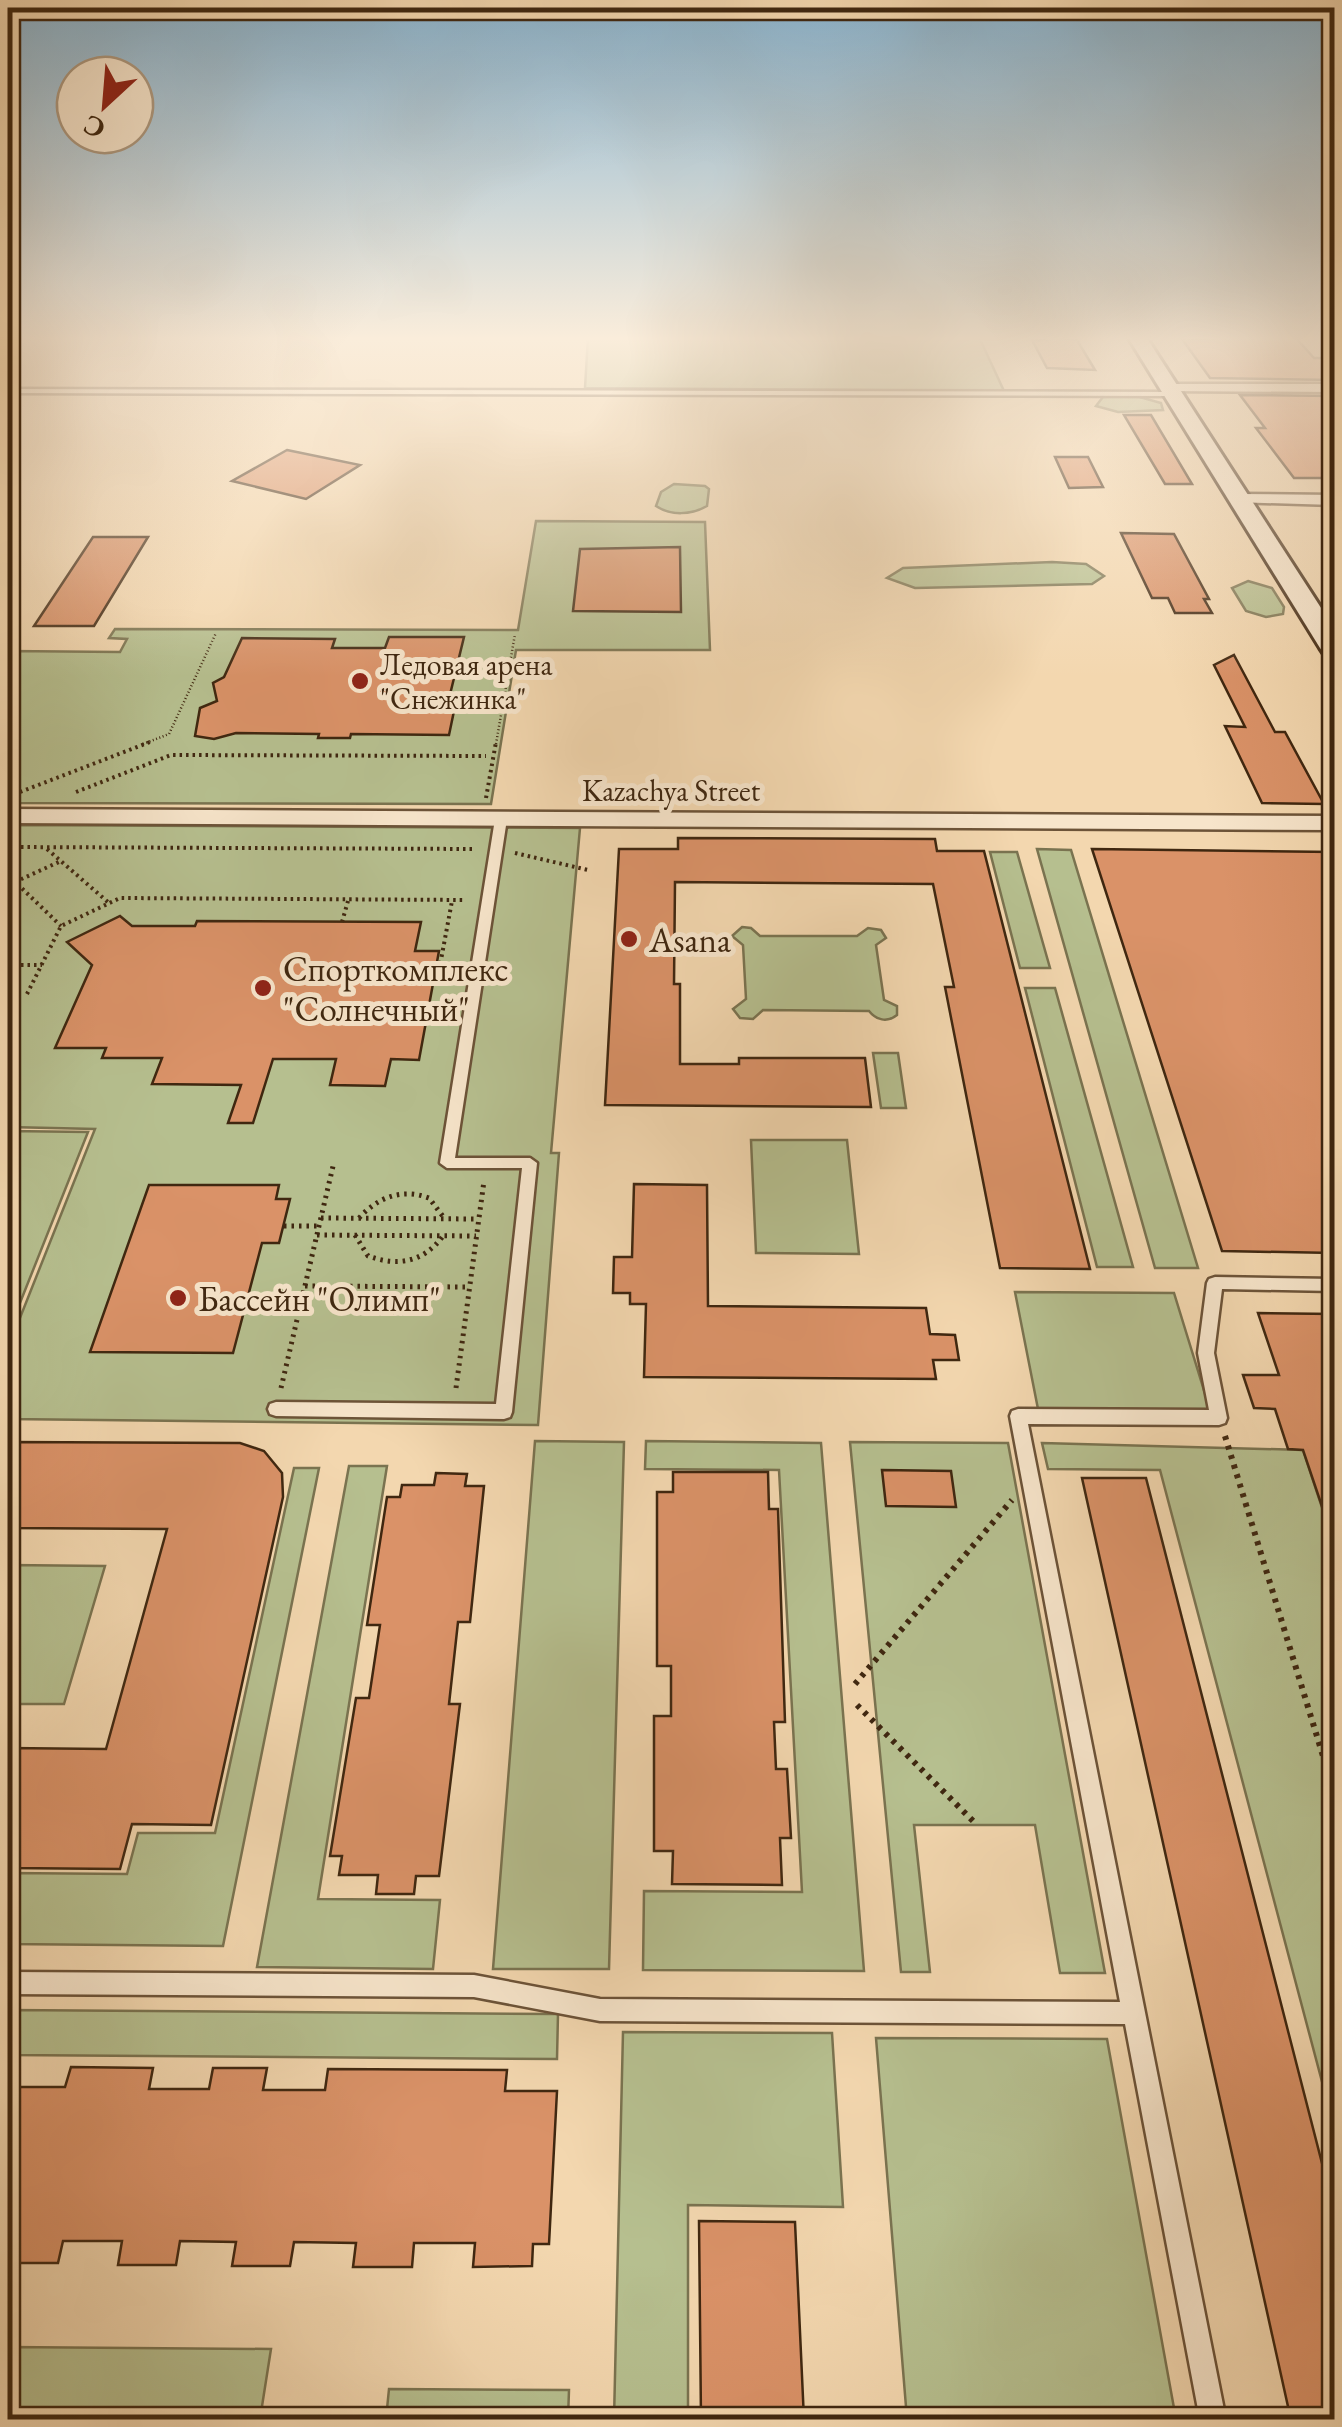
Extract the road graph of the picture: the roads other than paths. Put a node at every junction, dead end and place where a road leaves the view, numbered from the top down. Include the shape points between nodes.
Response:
1 (1209, 450) edge
2 (1240, 499) junction
3 (1334, 500) edge
4 (1334, 648) edge
5 (8, 816) edge
6 (492, 819) junction
7 (1334, 823) edge
8 (1334, 1285) edge
9 (276, 1410) road end
10 (8, 1983) edge
11 (1134, 2013) junction
12 (1213, 2420) edge

1 - 2 street
2 - 3 street
2 - 4 street
5 - 6 street, Kazachya Street
6 - 7 street, Kazachya Street
6 - 9 lane via 497,849 447,1163 530,1164 504,1412
8 - 11 lane via 1215,1283 1206,1353 1219,1418 1018,1416
10 - 11 lane via 474,1986 600,2010
11 - 12 lane

